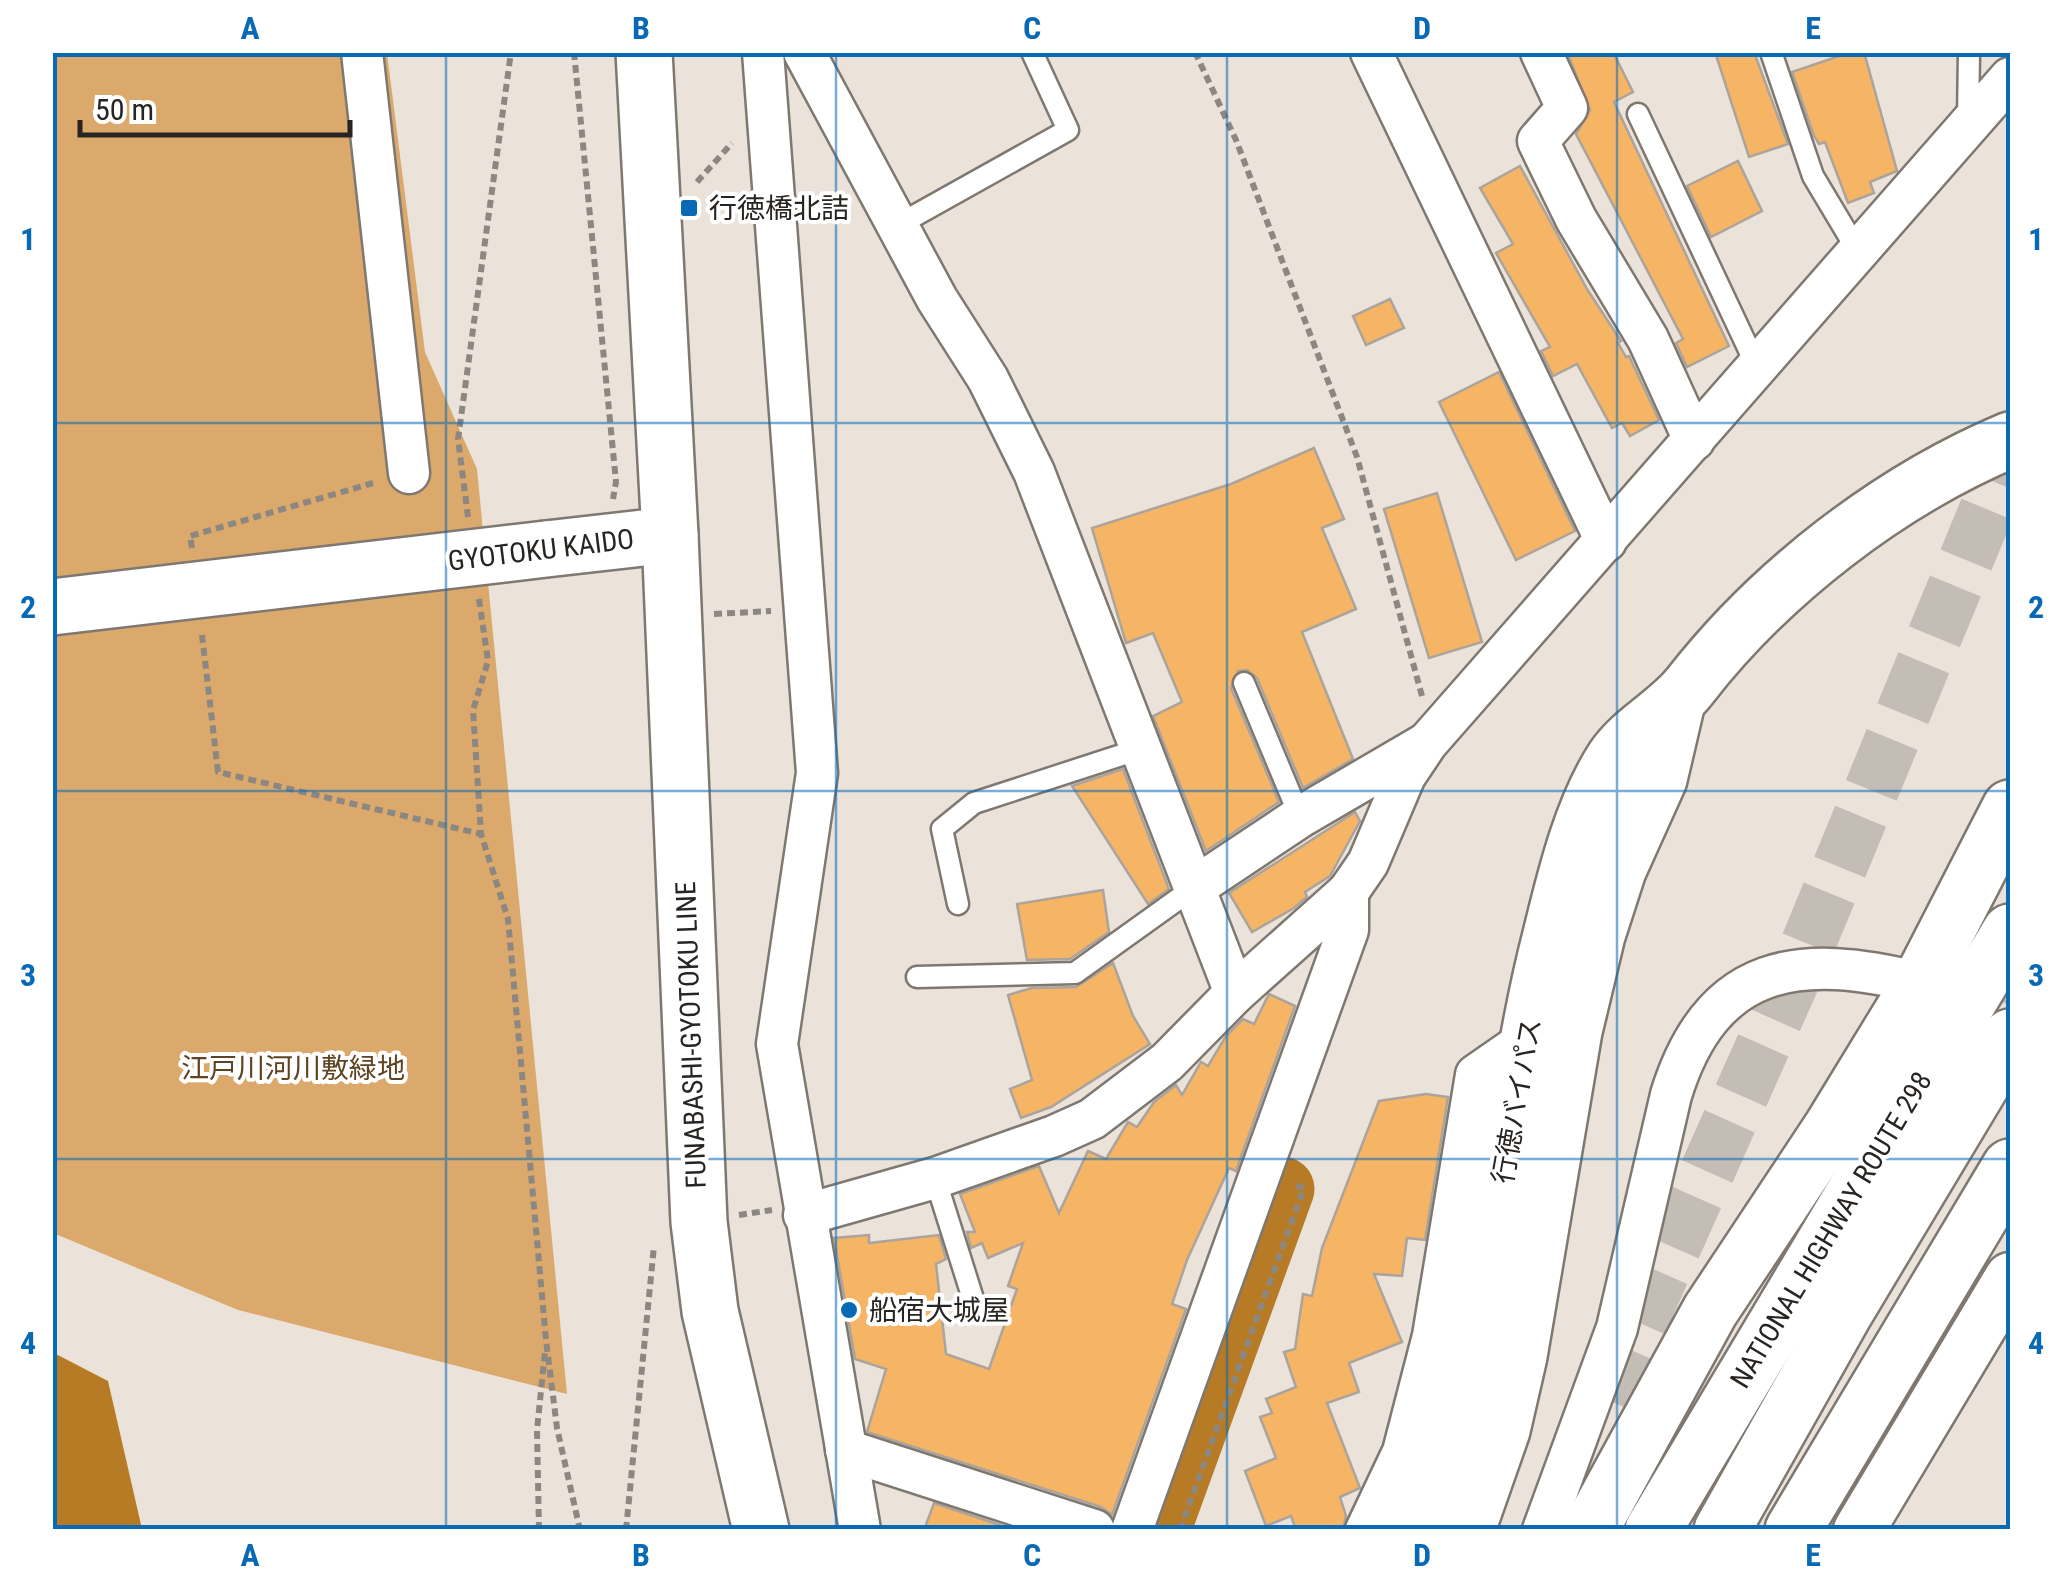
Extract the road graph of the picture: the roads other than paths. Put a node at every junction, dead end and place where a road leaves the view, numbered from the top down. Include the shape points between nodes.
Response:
1 (362, 52) edge
2 (644, 52) edge
3 (763, 52) edge
4 (804, 52) edge
5 (1032, 52) edge
6 (1370, 52) edge
7 (1542, 52) edge
8 (1770, 52) edge
9 (1968, 52) edge
10 (2010, 78) edge
11 (1638, 114) dead end
12 (1968, 127) junction
13 (898, 224) junction
14 (1859, 253) junction
15 (1758, 369) junction
16 (1694, 440) junction
17 (2010, 440) edge
18 (409, 473) road end
19 (670, 535) junction
20 (1606, 540) junction
21 (52, 606) edge
22 (1244, 682) dead end
23 (1677, 702) junction
24 (1430, 739) junction
25 (1140, 750) junction
26 (2010, 808) edge
27 (1300, 817) junction
28 (1195, 887) junction
29 (1348, 892) junction
30 (958, 904) dead end
31 (2010, 932) edge
32 (917, 977) dead end
33 (1920, 983) junction
34 (1235, 993) junction
35 (2010, 1038) tunnel mouth
36 (1526, 1042) junction
37 (1535, 1136) junction
38 (2010, 1167) edge
39 (935, 1178) junction
40 (803, 1210) junction
41 (2010, 1278) edge
42 (974, 1302) dead end
43 (846, 1450) junction
44 (761, 1530) edge
45 (860, 1530) edge
46 (1094, 1530) edge
47 (1132, 1530) edge
48 (1366, 1530) edge
49 (1416, 1530) edge
50 (1468, 1530) edge
51 (1543, 1530) edge
52 (1590, 1530) edge
53 (1653, 1530) edge
54 (1722, 1530) edge
55 (1793, 1530) edge
56 (1859, 1530) edge

1 - 18 street
2 - 19 main road, GYOTOKU KAIDO
3 - 40 street via 817,773 777,1044
4 - 13 street
5 - 13 lane via 1068,130
6 - 20 street
7 - 16 street via 1567,108 1538,141 1648,339
8 - 14 lane via 1814,176
9 - 12 lane
10 - 12 street
11 - 15 lane
12 - 14 street
13 - 25 street via 1034,472
14 - 15 street
15 - 16 street
16 - 20 street
17 - 23 main road, 行徳バイパス via 1977,454 1834,547 1777,592
19 - 21 main road, GYOTOKU KAIDO, bridge
19 - 44 main road, FUNABASHI-GYOTOKU LINE via 677,1231 714,1330
20 - 24 street
22 - 27 lane
23 - 36 main road, 行徳バイパス via 1615,757 1595,802 1564,884
23 - 37 main road, 行徳バイパス via 1659,779 1618,870 1574,1031
24 - 27 street
24 - 29 street
25 - 28 street
25 - 30 lane via 974,803 942,829
26 - 33 main road
27 - 28 street
28 - 32 lane via 1075,973
28 - 34 street
29 - 34 street
29 - 47 street via 1348,930
31 - 53 main road, NATIONAL HIGHWAY ROUTE 298
33 - 51 street via 1854,967 1804,967 1750,986 1702,1026 1682,1059 1616,1328
33 - 52 main road via 1710,1311
34 - 39 street via 1167,1062 1092,1119
35 - 54 main road, NATIONAL HIGHWAY ROUTE 298
36 - 37 main road, 行徳バイパス
36 - 48 street via 1476,1076 1432,1336 1403,1452
37 - 49 main road, 行徳バイパス via 1459,1421
37 - 50 main road, 行徳バイパス via 1510,1393
38 - 55 main road
39 - 40 street
39 - 42 lane
40 - 43 street
41 - 56 street
43 - 45 street
43 - 46 street

